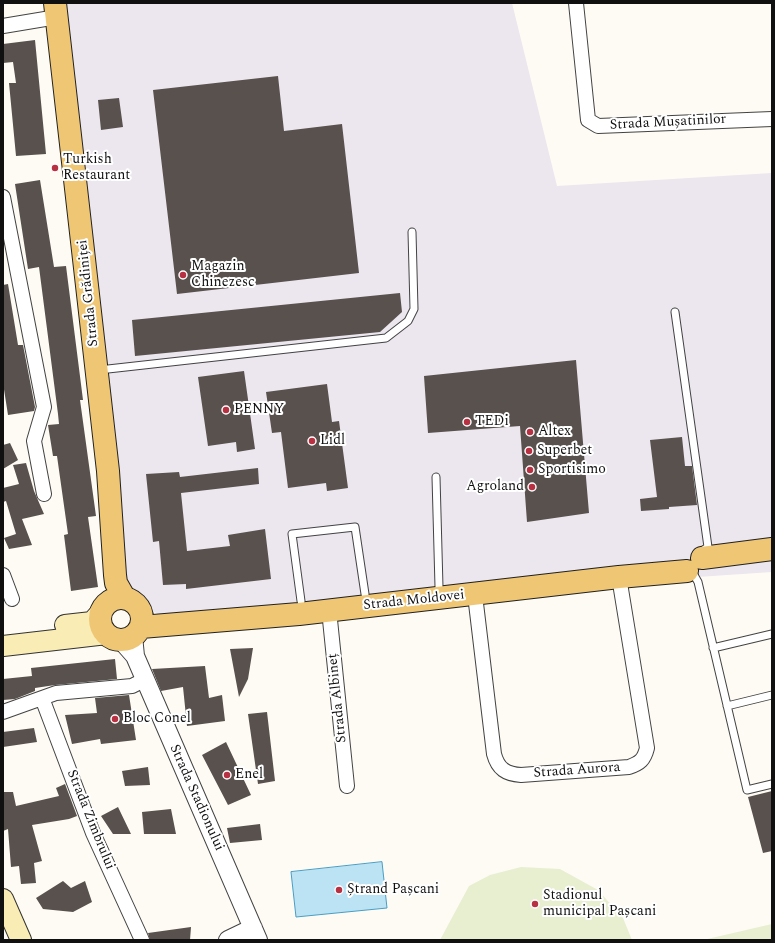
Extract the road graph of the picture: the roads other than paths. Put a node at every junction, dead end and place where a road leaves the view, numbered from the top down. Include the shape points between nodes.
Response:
1 (576, 3) edge
2 (56, 10) edge
3 (3, 26) edge
4 (772, 119) edge
5 (3, 197) edge
6 (412, 232) dead end
7 (675, 312) dead end
8 (97, 370) junction
9 (436, 476) dead end
10 (44, 494) dead end
11 (772, 549) edge
12 (772, 561) edge
13 (697, 566) junction
14 (3, 575) edge
15 (619, 577) junction
16 (438, 586) junction
17 (365, 594) junction
18 (475, 595) junction
19 (113, 598) junction
20 (12, 599) dead end
21 (301, 601) junction
22 (329, 610) junction
23 (3, 632) edge
24 (130, 634) junction
25 (772, 634) edge
26 (3, 646) edge
27 (713, 648) junction
28 (144, 680) junction
29 (772, 695) edge
30 (42, 698) junction
31 (727, 706) junction
32 (3, 712) edge
33 (772, 784) edge
34 (347, 786) dead end
35 (3, 899) edge
36 (255, 934) edge
37 (21, 940) edge
38 (142, 940) edge
39 (228, 940) edge

1 - 4 street, Strada Mușatinilor via 588,120 598,126
2 - 3 street
2 - 8 main road, Strada Grădiniței
5 - 10 street via 44,407 34,441
6 - 8 lane via 414,309 408,321 386,338
7 - 13 lane
8 - 19 main road, Strada Grădiniței via 108,471
9 - 16 lane
11 - 13 main road, Strada Moldovei
12 - 13 main road, Strada Moldovei
13 - 15 main road, Strada Moldovei
13 - 16 main road, Strada Moldovei
13 - 27 lane
14 - 20 street
15 - 18 main road, Strada Moldovei
15 - 18 street, Strada Aurora via 647,748 645,757 639,764 629,767 521,775 502,770 494,754
16 - 17 main road, Strada Moldovei
17 - 21 main road, Strada Moldovei
17 - 21 lane via 355,527 292,534
18 - 22 main road, Strada Moldovei
19 - 23 main road via 92,622
19 - 24 main road via 135,602
19 - 24 main road, Strada Grădiniței via 100,624
21 - 24 main road, Strada Moldovei
22 - 24 main road, Strada Moldovei
22 - 34 street, Strada Albineț
24 - 26 main road, Strada Moldovei
24 - 28 street, Strada Stadionului
25 - 27 lane
27 - 31 lane
28 - 30 street via 132,686 56,693
28 - 36 street, Strada Stadionului
29 - 31 lane
30 - 32 street
30 - 38 street, Strada Zimbrului via 93,833
31 - 33 lane via 747,790
35 - 37 main road
36 - 39 street

